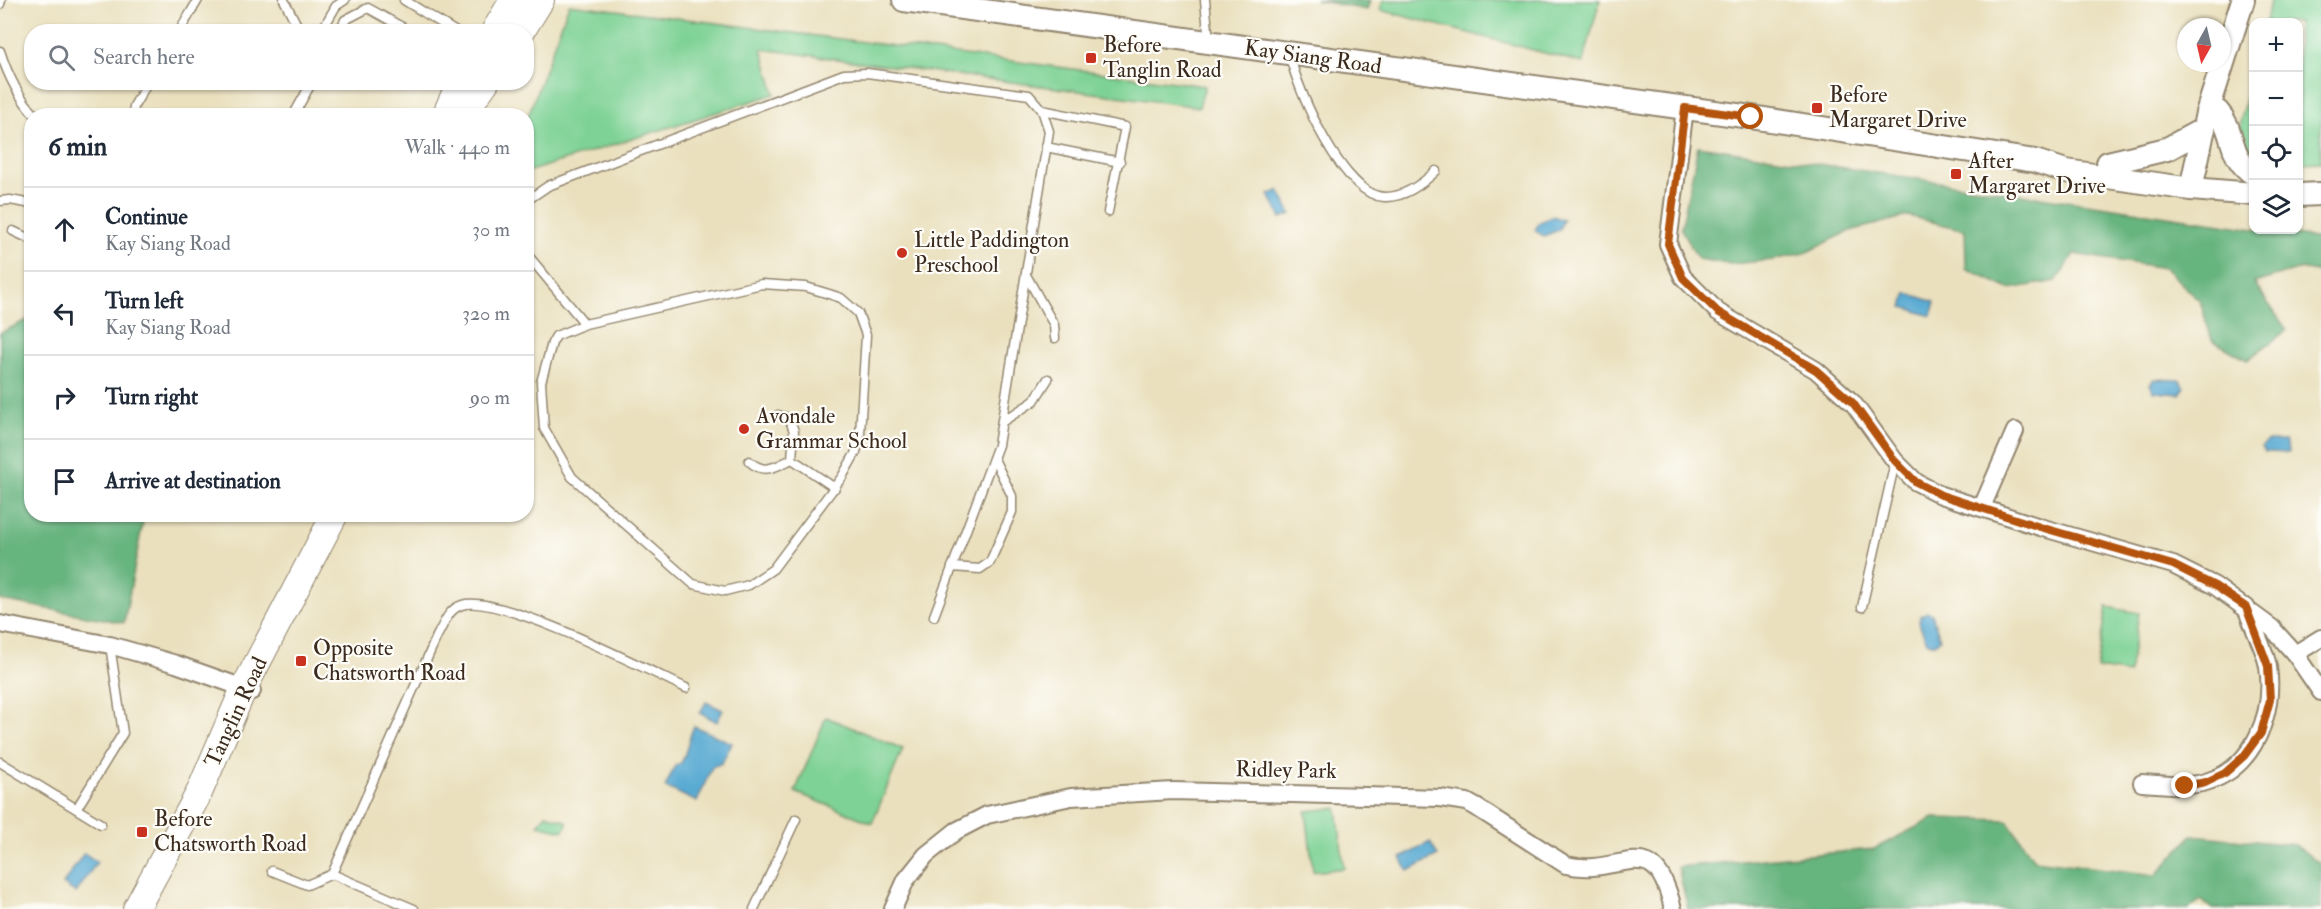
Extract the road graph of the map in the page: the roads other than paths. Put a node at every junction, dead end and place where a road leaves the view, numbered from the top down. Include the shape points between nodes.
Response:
1 (198, 0) edge
2 (278, 0) edge
3 (345, 0) edge
4 (404, 0) edge
5 (513, 0) edge
6 (541, 0) edge
7 (904, 0) edge
8 (1205, 0) edge
9 (2243, 0) edge
10 (941, 2) edge
11 (286, 4) edge
12 (184, 24) edge
13 (296, 24) edge
14 (326, 24) edge
15 (343, 24) edge
16 (397, 24) edge
17 (443, 24) edge
18 (499, 24) edge
19 (526, 24) edge
20 (1209, 42) junction
21 (0, 51) edge
22 (1289, 53) junction
23 (143, 90) edge
24 (308, 90) edge
25 (456, 90) edge
26 (480, 90) edge
27 (29, 108) edge
28 (134, 108) edge
29 (297, 108) edge
30 (449, 108) edge
31 (468, 108) edge
32 (1685, 108) junction
33 (1042, 110) junction
34 (2212, 112) junction
35 (1046, 147) junction
36 (2035, 160) junction
37 (1120, 162) junction
38 (2108, 164) junction
39 (2249, 170) edge
40 (1436, 171) dead end
41 (2249, 181) edge
42 (2303, 182) edge
43 (2321, 182) edge
44 (2198, 183) junction
45 (2249, 193) edge
46 (2303, 195) edge
47 (2321, 195) edge
48 (534, 196) edge
49 (0, 201) edge
50 (24, 203) edge
51 (1108, 212) dead end
52 (14, 231) dead end
53 (24, 236) edge
54 (534, 263) edge
55 (1026, 274) junction
56 (585, 324) junction
57 (1055, 338) dead end
58 (1048, 378) dead end
59 (778, 415) dead end
60 (1002, 422) junction
61 (2015, 431) dead end
62 (792, 459) junction
63 (993, 459) junction
64 (749, 461) dead end
65 (1895, 461) junction
66 (835, 488) junction
67 (1982, 507) junction
68 (331, 522) edge
69 (343, 522) edge
70 (952, 567) junction
71 (1862, 607) dead end
72 (2246, 607) junction
73 (934, 616) dead end
74 (0, 624) edge
75 (2321, 638) edge
76 (110, 645) junction
77 (2295, 654) junction
78 (686, 688) dead end
79 (250, 691) junction
80 (2321, 692) edge
81 (0, 762) edge
82 (2142, 783) dead end
83 (76, 808) junction
84 (796, 819) dead end
85 (101, 824) dead end
86 (272, 870) dead end
87 (332, 874) junction
88 (136, 909) edge
89 (151, 909) edge
90 (414, 909) edge
91 (754, 909) edge
92 (892, 909) edge
93 (1673, 909) edge

1 - 12 lane
2 - 11 lane
3 - 14 lane via 336,6
4 - 17 lane
5 - 18 main road
6 - 19 main road
7 - 10 street, Kay Siang Road
8 - 20 lane
9 - 34 street
10 - 20 street, Kay Siang Road
11 - 13 lane
15 - 16 lane via 368,8
20 - 22 street, Kay Siang Road
21 - 27 lane via 7,75
22 - 32 street, Kay Siang Road
22 - 40 lane via 1302,95 1330,149 1362,189 1382,197 1399,196
23 - 28 lane
24 - 29 lane
25 - 30 main road
26 - 31 main road
32 - 36 street, Kay Siang Road
32 - 65 street via 1668,244 1683,278 1718,312 1816,370 1853,403
33 - 35 lane via 1049,130
33 - 37 lane via 1125,127
33 - 48 lane via 1029,95 867,73 844,74 548,186
34 - 38 street via 2167,149
34 - 39 street via 2226,124 2235,156
34 - 44 street
35 - 37 lane
35 - 55 lane
36 - 38 street, Kay Siang Road via 2064,158
36 - 44 street, Kay Siang Road via 2066,171
37 - 51 lane
38 - 44 street, Kay Siang Road
41 - 44 street
42 - 43 street
44 - 45 street
46 - 47 street
49 - 50 lane
52 - 53 lane
54 - 56 lane
55 - 57 lane via 1054,325
55 - 60 lane
56 - 66 lane via 762,284 806,287 841,298 858,314 866,335 856,452
56 - 66 lane via 556,336 552,343 541,382 544,428 572,477 693,584 726,591 749,585 773,569
58 - 60 lane via 1034,401
59 - 62 lane via 789,418 794,431
60 - 63 lane
61 - 67 street
62 - 64 lane via 769,470 756,468
62 - 66 lane
63 - 70 lane
63 - 70 lane via 1012,496 1012,512 990,562 980,569
65 - 67 street via 1916,482 1941,495
65 - 71 lane
67 - 72 street via 2173,565
68 - 79 main road, Tanglin Road
69 - 79 main road, Tanglin Road
70 - 73 lane
72 - 77 street
72 - 82 street via 2268,666 2270,700 2261,733 2225,773 2206,782 2185,786
74 - 76 street
75 - 77 street
76 - 79 street
76 - 83 lane via 123,733
77 - 80 street
78 - 87 lane via 536,619 477,603 452,609
79 - 88 main road, Tanglin Road
79 - 89 main road, Tanglin Road via 195,824
81 - 83 lane
83 - 85 lane
84 - 91 lane
86 - 87 lane via 308,885
87 - 90 lane
92 - 93 street, Ridley Park via 906,880 926,855 956,831 987,815 1071,797 1173,791 1335,793 1467,802 1566,865 1585,869 1644,861 1663,875

